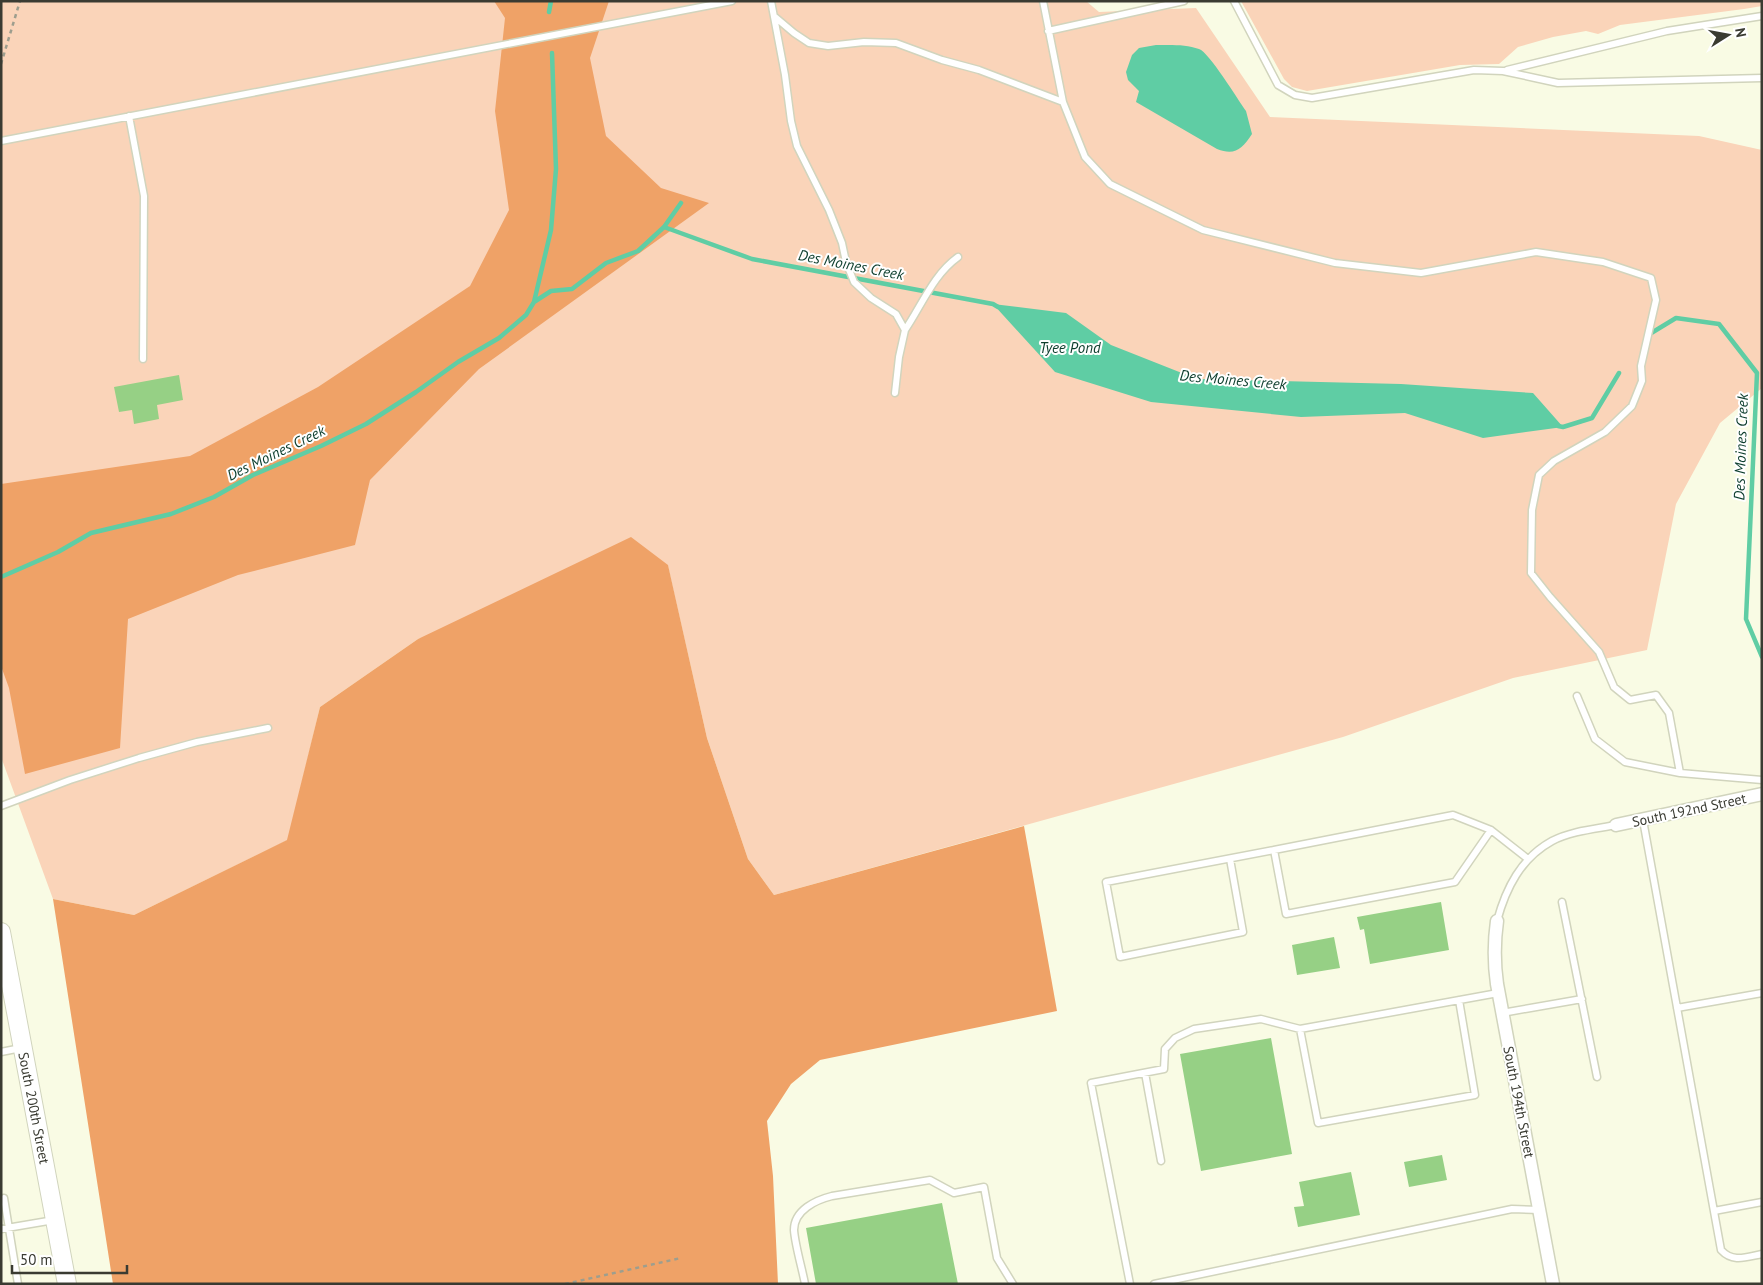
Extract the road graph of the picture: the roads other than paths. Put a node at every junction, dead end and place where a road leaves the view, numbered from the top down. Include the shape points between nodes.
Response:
1 (732, 1) edge
2 (771, 1) edge
3 (1043, 1) edge
4 (1184, 1) edge
5 (1234, 1) edge
6 (1762, 16) edge
7 (775, 17) junction
8 (1048, 31) junction
9 (1503, 71) junction
10 (1762, 78) edge
11 (1063, 102) junction
12 (129, 116) junction
13 (1, 141) edge
14 (958, 257) dead end
15 (905, 330) junction
16 (143, 359) dead end
17 (895, 394) dead end
18 (1577, 696) dead end
19 (268, 728) dead end
20 (1680, 773) junction
21 (1762, 780) edge
22 (1762, 794) edge
23 (1, 806) edge
24 (1643, 820) junction
25 (1616, 825) joint
26 (1492, 830) junction
27 (1274, 850) junction
28 (1230, 859) junction
29 (1528, 859) junction
30 (1562, 902) dead end
31 (1497, 920) joint
32 (1, 932) edge
33 (3, 949) edge
34 (1762, 992) edge
35 (1498, 993) junction
36 (1582, 999) junction
37 (1458, 1000) junction
38 (1677, 1008) junction
39 (1502, 1013) junction
40 (1300, 1029) junction
41 (23, 1048) junction
42 (1, 1052) edge
43 (1145, 1073) junction
44 (1597, 1077) dead end
45 (1161, 1161) dead end
46 (4, 1198) dead end
47 (1762, 1202) edge
48 (1540, 1210) junction
49 (1714, 1211) junction
50 (55, 1220) junction
51 (10, 1228) junction
52 (1, 1229) edge
53 (1762, 1254) edge
54 (18, 1284) edge
55 (67, 1284) edge
56 (805, 1284) edge
57 (1013, 1284) edge
58 (1130, 1284) edge
59 (1154, 1284) edge
60 (1552, 1284) edge

1 - 12 lane
2 - 7 lane
3 - 8 lane
4 - 8 lane
5 - 9 lane via 1278,85 1295,95 1312,98 1474,70
6 - 9 lane via 1667,31
7 - 11 lane via 809,43 828,46 896,43 987,72
7 - 15 lane via 797,146 829,210 854,282 870,298 896,314
8 - 11 lane
9 - 10 lane via 1558,83
11 - 20 lane via 1085,157 1110,184 1203,230 1335,263 1411,272 1421,273 1536,252 1602,262 1651,278 1656,300 1641,366 1642,381 1632,406 1605,432 1554,461 1540,475 1532,510 1531,573 1599,652 1614,687 1630,700 1656,694 1669,713
12 - 13 lane
12 - 16 lane via 144,196
14 - 15 lane via 933,282
15 - 17 lane
18 - 20 lane via 1595,739 1625,762
19 - 23 lane via 139,758
20 - 21 lane
22 - 24 street, South 192nd Street
24 - 25 street, South 192nd Street
24 - 38 lane
25 - 29 lane via 1553,840
26 - 27 lane via 1453,815
26 - 27 lane via 1456,882 1286,914
26 - 29 lane
27 - 28 lane
28 - 28 lane via 1106,882 1120,957 1243,932
29 - 31 lane via 1510,884
30 - 36 lane
31 - 35 street, South 194th Street via 1494,936
32 - 33 main road, South 200th Street
33 - 41 main road, South 200th Street
34 - 38 lane
35 - 37 lane
35 - 39 street, South 194th Street
36 - 39 lane
36 - 44 lane
37 - 40 lane
37 - 40 lane via 1475,1095 1459,1098 1318,1123
38 - 49 lane
39 - 48 street, South 194th Street
40 - 43 lane via 1261,1018 1194,1030 1175,1038 1165,1049 1164,1069
41 - 42 lane
41 - 50 main road, South 200th Street
43 - 45 lane
43 - 58 lane via 1091,1083
46 - 51 lane
47 - 49 lane
48 - 59 lane via 1512,1209
48 - 60 street, South 194th Street
49 - 53 lane via 1721,1250 1727,1256 1737,1258
50 - 51 lane
50 - 55 main road, South 200th Street
51 - 52 lane
51 - 54 lane
56 - 57 lane via 794,1228 808,1206 832,1196 930,1180 954,1193 984,1187 997,1258

